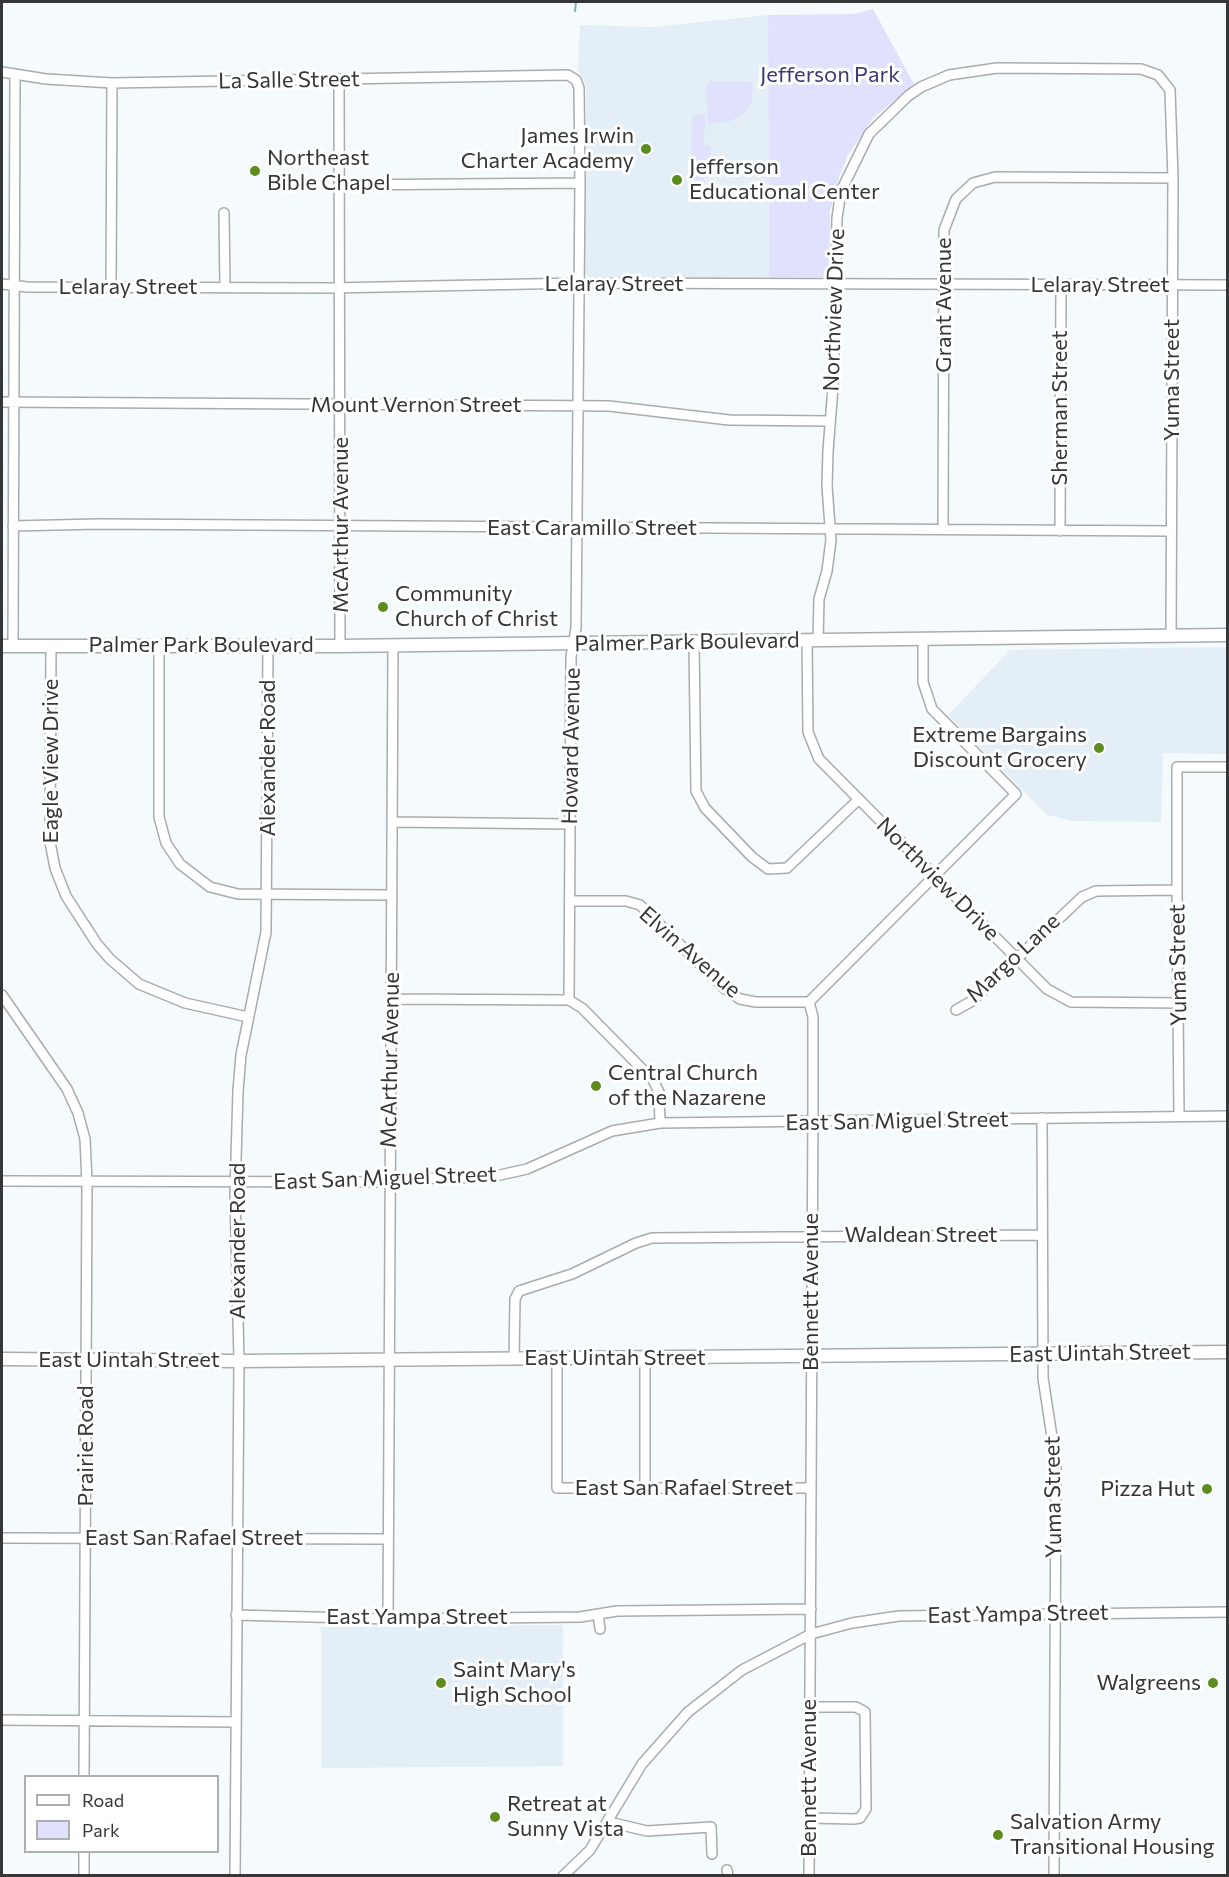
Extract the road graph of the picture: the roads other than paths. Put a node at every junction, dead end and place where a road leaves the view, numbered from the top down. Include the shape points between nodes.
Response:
1 (1141, 69) joint
2 (2, 72) edge
3 (15, 75) junction
4 (339, 79) junction
5 (576, 80) joint
6 (112, 83) junction
7 (1173, 178) junction
8 (580, 183) junction
9 (340, 185) junction
10 (224, 213) dead end
11 (579, 283) junction
12 (2, 284) edge
13 (836, 284) junction
14 (944, 285) junction
15 (1060, 285) junction
16 (1227, 285) edge
17 (15, 286) junction
18 (1172, 286) junction
19 (111, 287) junction
20 (225, 287) junction
21 (341, 288) junction
22 (2, 402) edge
23 (14, 402) junction
24 (342, 405) junction
25 (578, 406) junction
26 (830, 421) junction
27 (14, 526) junction
28 (342, 527) junction
29 (577, 528) junction
30 (830, 529) junction
31 (943, 529) junction
32 (1060, 531) junction
33 (1171, 531) junction
34 (1227, 635) edge
35 (1171, 636) junction
36 (812, 640) junction
37 (923, 640) junction
38 (694, 642) junction
39 (574, 643) junction
40 (51, 645) junction
41 (159, 645) junction
42 (393, 645) junction
43 (7, 646) edge
44 (268, 646) junction
45 (340, 646) junction
46 (1227, 767) edge
47 (859, 799) junction
48 (392, 822) junction
49 (570, 824) junction
50 (935, 875) junction
51 (1177, 890) junction
52 (267, 895) junction
53 (391, 895) junction
54 (571, 901) junction
55 (1069, 906) joint
56 (1016, 958) junction
57 (2, 995) edge
58 (391, 999) junction
59 (569, 1000) junction
60 (809, 1002) junction
61 (1179, 1003) junction
62 (956, 1010) dead end
63 (248, 1017) junction
64 (1179, 1116) junction
65 (1227, 1116) edge
66 (1042, 1118) junction
67 (812, 1122) junction
68 (660, 1123) junction
69 (2, 1181) edge
70 (236, 1181) junction
71 (389, 1181) junction
72 (87, 1182) junction
73 (1042, 1235) junction
74 (811, 1236) junction
75 (1227, 1352) edge
76 (1043, 1354) junction
77 (811, 1357) junction
78 (557, 1358) junction
79 (645, 1358) junction
80 (2, 1359) edge
81 (514, 1359) junction
82 (86, 1360) junction
83 (389, 1360) junction
84 (239, 1361) junction
85 (645, 1488) junction
86 (812, 1488) junction
87 (2, 1538) edge
88 (85, 1538) junction
89 (237, 1539) junction
90 (387, 1539) junction
91 (812, 1609) junction
92 (1227, 1612) edge
93 (1054, 1613) junction
94 (236, 1614) junction
95 (598, 1614) junction
96 (388, 1619) junction
97 (600, 1629) dead end
98 (811, 1634) junction
99 (810, 1707) junction
100 (2, 1720) edge
101 (84, 1720) junction
102 (236, 1722) junction
103 (84, 1775) edge
104 (809, 1818) junction
105 (609, 1822) junction
106 (84, 1853) edge
107 (712, 1854) dead end
108 (567, 1874) edge
109 (84, 1875) edge
110 (235, 1875) edge
111 (809, 1875) edge
112 (1054, 1875) edge

1 - 7 street, Yuma Street via 1158,75 1170,90
1 - 13 street, Northview Drive via 979,69 949,75 921,87 894,107 869,134 846,176 837,218
2 - 3 street, La Salle Street
3 - 6 street, La Salle Street
3 - 17 street
4 - 5 street, La Salle Street via 568,75
4 - 6 street, La Salle Street
4 - 9 street, McArthur Avenue
5 - 8 street, Howard Avenue
6 - 19 street
7 - 14 street, Grant Avenue via 996,177 973,183 956,199 946,219
7 - 18 street, Yuma Street
8 - 9 street
8 - 11 street, Howard Avenue
9 - 21 street, McArthur Avenue
10 - 20 street
11 - 13 street, Lelaray Street
11 - 21 street, Lelaray Street
11 - 25 street, Howard Avenue
12 - 17 street, Lelaray Street
13 - 14 street, Lelaray Street
13 - 26 street, Northview Drive
14 - 15 street, Lelaray Street
14 - 31 street, Grant Avenue
15 - 18 street, Lelaray Street
15 - 32 street, Sherman Street
16 - 18 street, Lelaray Street
17 - 19 street, Lelaray Street
17 - 23 street
18 - 33 street, Yuma Street
19 - 20 street, Lelaray Street
20 - 21 street, Lelaray Street
21 - 24 street, McArthur Avenue
22 - 23 street, Mount Vernon Street
23 - 24 street, Mount Vernon Street
23 - 27 street
24 - 25 street, Mount Vernon Street
24 - 28 street, McArthur Avenue
25 - 26 street, Mount Vernon Street via 729,420
25 - 29 street, Howard Avenue
26 - 30 street, Northview Drive
27 - 28 street, East Caramillo Street
27 - 43 street
28 - 29 street, East Caramillo Street
28 - 45 street, McArthur Avenue
29 - 30 street, East Caramillo Street
29 - 39 street, Howard Avenue
30 - 31 street, East Caramillo Street
30 - 36 street, Northview Drive via 827,571
31 - 32 street, East Caramillo Street
32 - 33 street, East Caramillo Street
33 - 35 street, Yuma Street
34 - 35 main road, Palmer Park Boulevard
35 - 37 main road, Palmer Park Boulevard
36 - 37 main road, Palmer Park Boulevard
36 - 38 main road, Palmer Park Boulevard
36 - 47 street, Northview Drive via 810,742 819,759
37 - 50 street via 923,682 932,709 1016,794
38 - 39 main road, Palmer Park Boulevard
38 - 47 street via 696,791 705,808 752,858 768,869 787,868
39 - 42 main road, Palmer Park Boulevard
39 - 49 street, Howard Avenue
40 - 41 main road, Palmer Park Boulevard
40 - 43 main road, Palmer Park Boulevard
40 - 63 street, Eagle View Drive via 50,842 66,896 97,944 139,984 185,1003
41 - 44 main road, Palmer Park Boulevard
41 - 52 street via 158,806 166,843 189,873 210,887 238,894
42 - 45 main road, Palmer Park Boulevard
42 - 48 street, McArthur Avenue
44 - 45 main road, Palmer Park Boulevard
44 - 52 street, Alexander Road
46 - 51 street via 1177,767
47 - 50 street, Northview Drive
48 - 49 street
48 - 53 street, McArthur Avenue
49 - 54 street, Howard Avenue
50 - 56 street, Northview Drive
50 - 60 street
51 - 55 street, Yuma Street via 1096,891
51 - 61 street, Yuma Street
52 - 53 street
52 - 63 street, Alexander Road via 266,932
53 - 58 street, McArthur Avenue
54 - 59 street, Howard Avenue
54 - 60 street, Elvin Avenue via 626,901 640,905 740,999
55 - 56 street, Margo Lane
56 - 61 street, Northview Drive via 1054,995 1071,1002
56 - 62 street, Margo Lane via 972,1001
57 - 72 street, Prairie Road via 78,1113 85,1139
58 - 59 street
58 - 71 street, McArthur Avenue
59 - 68 street via 582,1008 653,1080 659,1092
60 - 67 street, Bennett Avenue via 813,1017
61 - 64 street, Yuma Street
63 - 70 street, Alexander Road via 238,1091
64 - 65 street, East San Miguel Street
64 - 66 street, East San Miguel Street
66 - 67 street, East San Miguel Street
66 - 73 street, Yuma Street
67 - 68 street, East San Miguel Street
67 - 74 street, Bennett Avenue
68 - 71 street, East San Miguel Street via 606,1133 539,1165 502,1176
69 - 72 street, East San Miguel Street
70 - 71 street, East San Miguel Street
70 - 72 street, East San Miguel Street
70 - 84 street, Alexander Road
71 - 83 street, McArthur Avenue
72 - 82 street, Prairie Road
73 - 74 street, Waldean Street
73 - 76 street, Yuma Street
74 - 77 street, Bennett Avenue
74 - 81 street, Waldean Street via 652,1238 572,1274 525,1287 515,1299
75 - 76 main road, East Uintah Street
76 - 77 main road, East Uintah Street
76 - 93 street, Yuma Street via 1044,1387 1056,1450
77 - 79 main road, East Uintah Street
77 - 86 street, Bennett Avenue
78 - 79 main road, East Uintah Street
78 - 81 main road, East Uintah Street
78 - 85 street, East San Rafael Street via 557,1488
79 - 85 street
80 - 82 main road, East Uintah Street
81 - 83 main road, East Uintah Street
82 - 84 main road, East Uintah Street
82 - 88 street, Prairie Road
83 - 84 main road, East Uintah Street
83 - 90 street, McArthur Avenue
84 - 89 street, Alexander Road
85 - 86 street, East San Rafael Street
86 - 91 street, Bennett Avenue
87 - 88 street, East San Rafael Street
88 - 89 street, East San Rafael Street
88 - 101 street, Prairie Road
89 - 90 street, East San Rafael Street
89 - 94 street, Alexander Road
90 - 96 street, McArthur Avenue
91 - 95 street, East Yampa Street
91 - 98 street, Bennett Avenue
92 - 93 street, East Yampa Street
93 - 98 street, East Yampa Street via 899,1616
93 - 112 street, Yuma Street
94 - 96 street, East Yampa Street
94 - 102 street, Alexander Road
95 - 96 street, East Yampa Street
95 - 97 street
98 - 99 street, Bennett Avenue
98 - 105 street, East Yampa Street via 742,1670 688,1713 642,1764
99 - 104 street, Bennett Avenue
99 - 104 street via 856,1707 865,1712 866,1809 860,1818 854,1819
100 - 101 street
101 - 102 street
101 - 103 street, Prairie Road
102 - 110 street, Alexander Road
104 - 111 street, Bennett Avenue
105 - 107 street via 647,1831 711,1827
105 - 108 street, East Yampa Street
106 - 109 street

